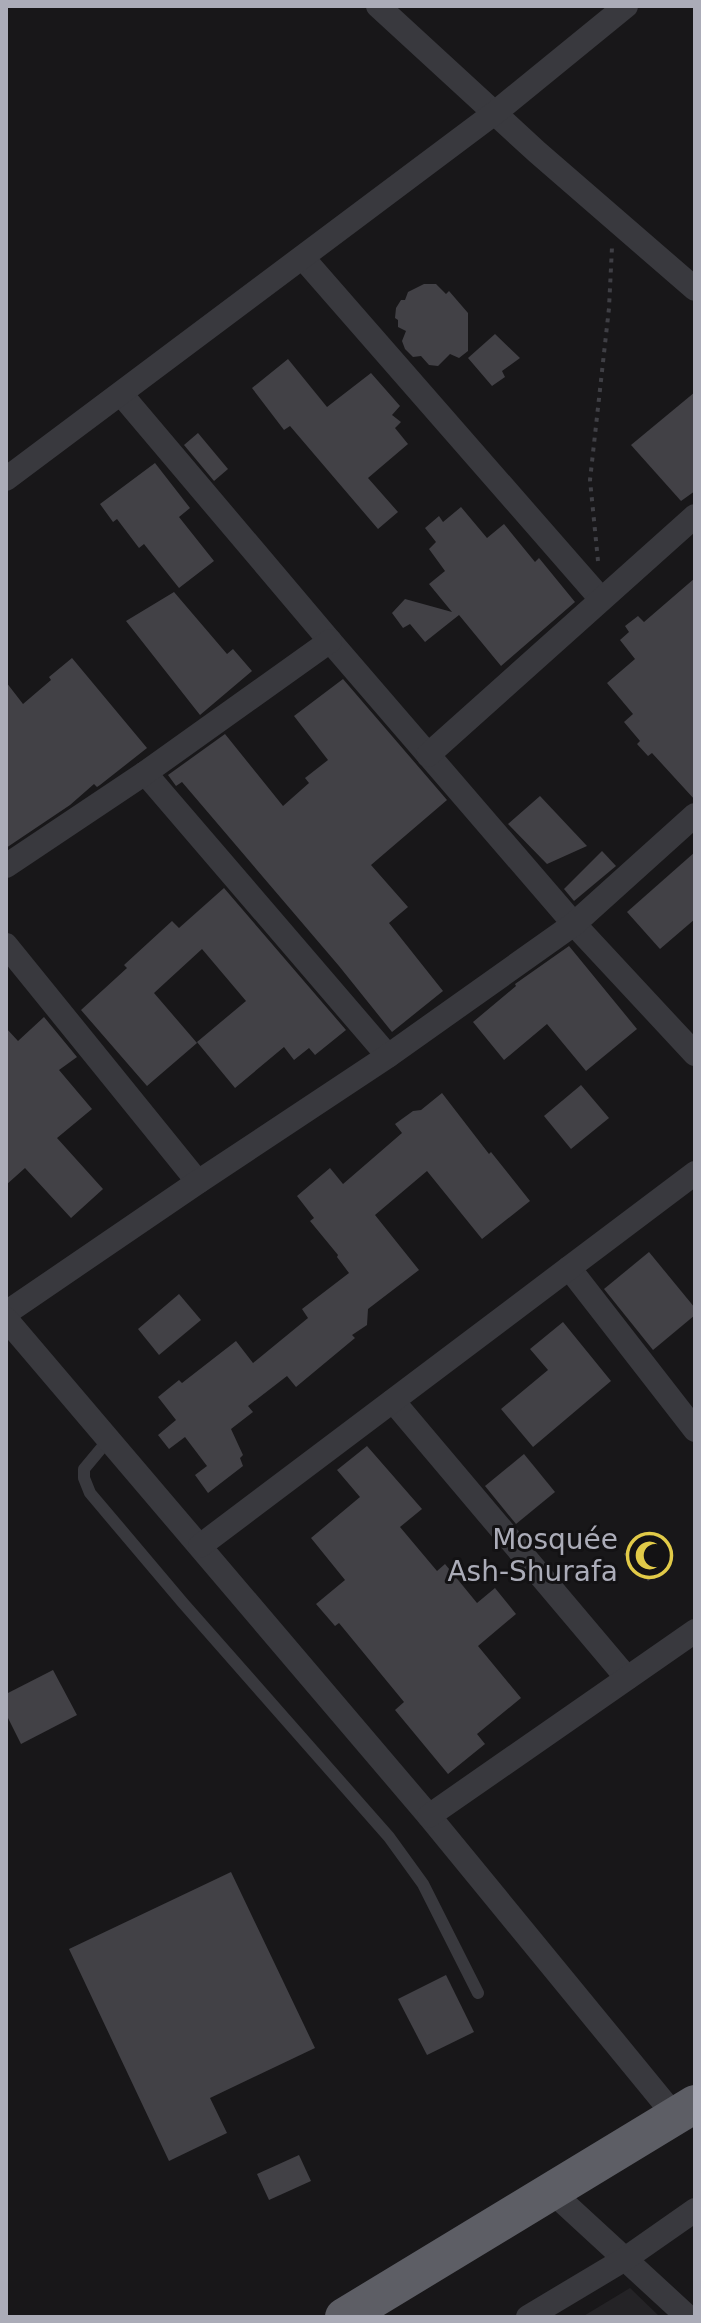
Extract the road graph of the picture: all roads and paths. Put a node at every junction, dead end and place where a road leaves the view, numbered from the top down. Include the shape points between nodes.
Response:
1 (378, 6) edge
2 (626, 6) edge
3 (496, 112) junction
4 (613, 219) junction
5 (303, 258) junction
6 (695, 289) edge
7 (121, 394) junction
8 (6, 479) edge
9 (695, 516) edge
10 (601, 599) junction
11 (330, 641) junction
12 (428, 755) junction
13 (145, 773) junction
14 (695, 815) edge
15 (6, 866) edge
16 (574, 924) junction
17 (6, 945) edge
18 (695, 1054) edge
19 (388, 1056) junction
20 (695, 1173) edge
21 (198, 1182) junction
22 (569, 1268) junction
23 (6, 1313) edge
24 (6, 1319) edge
25 (393, 1401) junction
26 (695, 1430) edge
27 (109, 1439) junction
28 (200, 1546) junction
29 (695, 1631) edge
30 (627, 1678) junction
31 (429, 1816) junction
32 (478, 1993) dead end
33 (685, 2110) edge
34 (551, 2191) junction
35 (695, 2210) edge
36 (625, 2259) junction
37 (344, 2317) edge
38 (528, 2317) edge
39 (688, 2317) edge

1 - 3 street
2 - 3 street
3 - 4 street
3 - 5 street
4 - 6 street
4 - 10 path via 590,480
5 - 7 street
5 - 10 street
7 - 8 street
7 - 11 street
9 - 10 street
10 - 12 street
11 - 12 street
11 - 13 street
12 - 16 street
13 - 15 street
13 - 19 street
14 - 16 street
16 - 18 street
16 - 19 street
17 - 21 street
19 - 21 street
20 - 22 street
21 - 23 street
22 - 25 street
22 - 26 street
24 - 27 street
25 - 28 street
25 - 30 street
27 - 28 street
27 - 32 lane via 84,1469 90,1493 389,1837 423,1884
28 - 31 street
29 - 30 street
30 - 31 street
31 - 33 street
33 - 34 highway
34 - 36 street
34 - 37 highway
35 - 36 street
36 - 38 street
36 - 39 street

